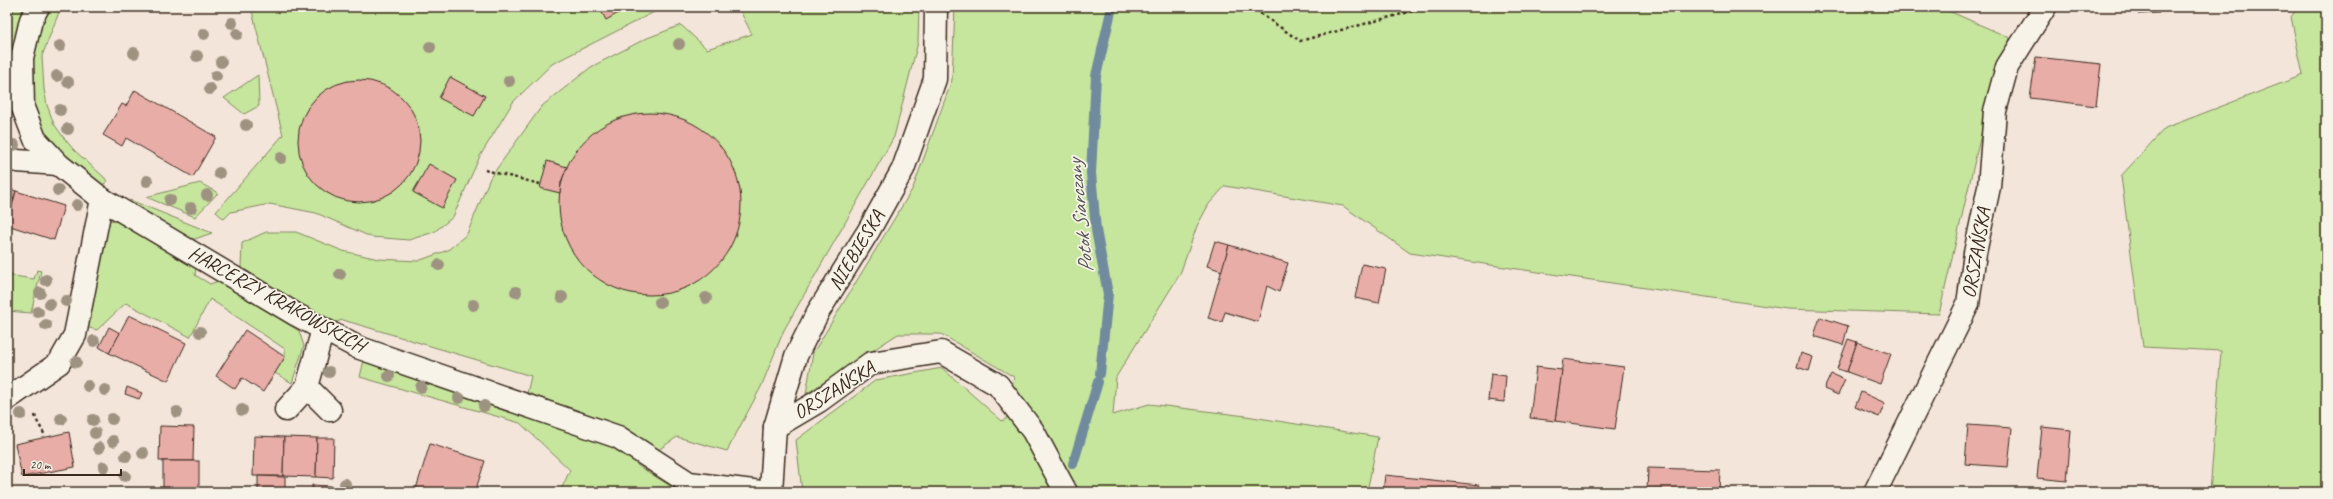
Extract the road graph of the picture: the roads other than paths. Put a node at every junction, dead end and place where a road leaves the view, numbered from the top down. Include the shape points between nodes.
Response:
1 (38, 7) edge
2 (936, 7) edge
3 (2046, 7) edge
4 (7, 158) edge
5 (58, 164) junction
6 (102, 200) junction
7 (323, 329) junction
8 (307, 387) junction
9 (7, 399) edge
10 (286, 410) dead end
11 (330, 410) dead end
12 (775, 427) junction
13 (761, 492) edge
14 (771, 492) edge
15 (1066, 492) edge
16 (1875, 492) edge

1 - 5 street, HARCERZY KRAKOWSKICH via 31,20 22,58 23,108 35,139
2 - 12 street, NIEBIESKA via 935,78 903,168 869,230 818,312 796,356
3 - 16 street, ORSZAŃSKA via 2007,67 1995,111 1989,187 1975,253 1968,304
4 - 5 street
5 - 6 street, HARCERZY KRAKOWSKICH
6 - 7 street, HARCERZY KRAKOWSKICH
6 - 9 street via 75,335 59,363
7 - 8 street
7 - 13 street, HARCERZY KRAKOWSKICH via 357,347 618,437 689,483
8 - 10 street
8 - 11 street
12 - 14 street, NIEBIESKA
12 - 15 street, ORSZAŃSKA via 819,401 871,363 941,352 998,385 1033,431

